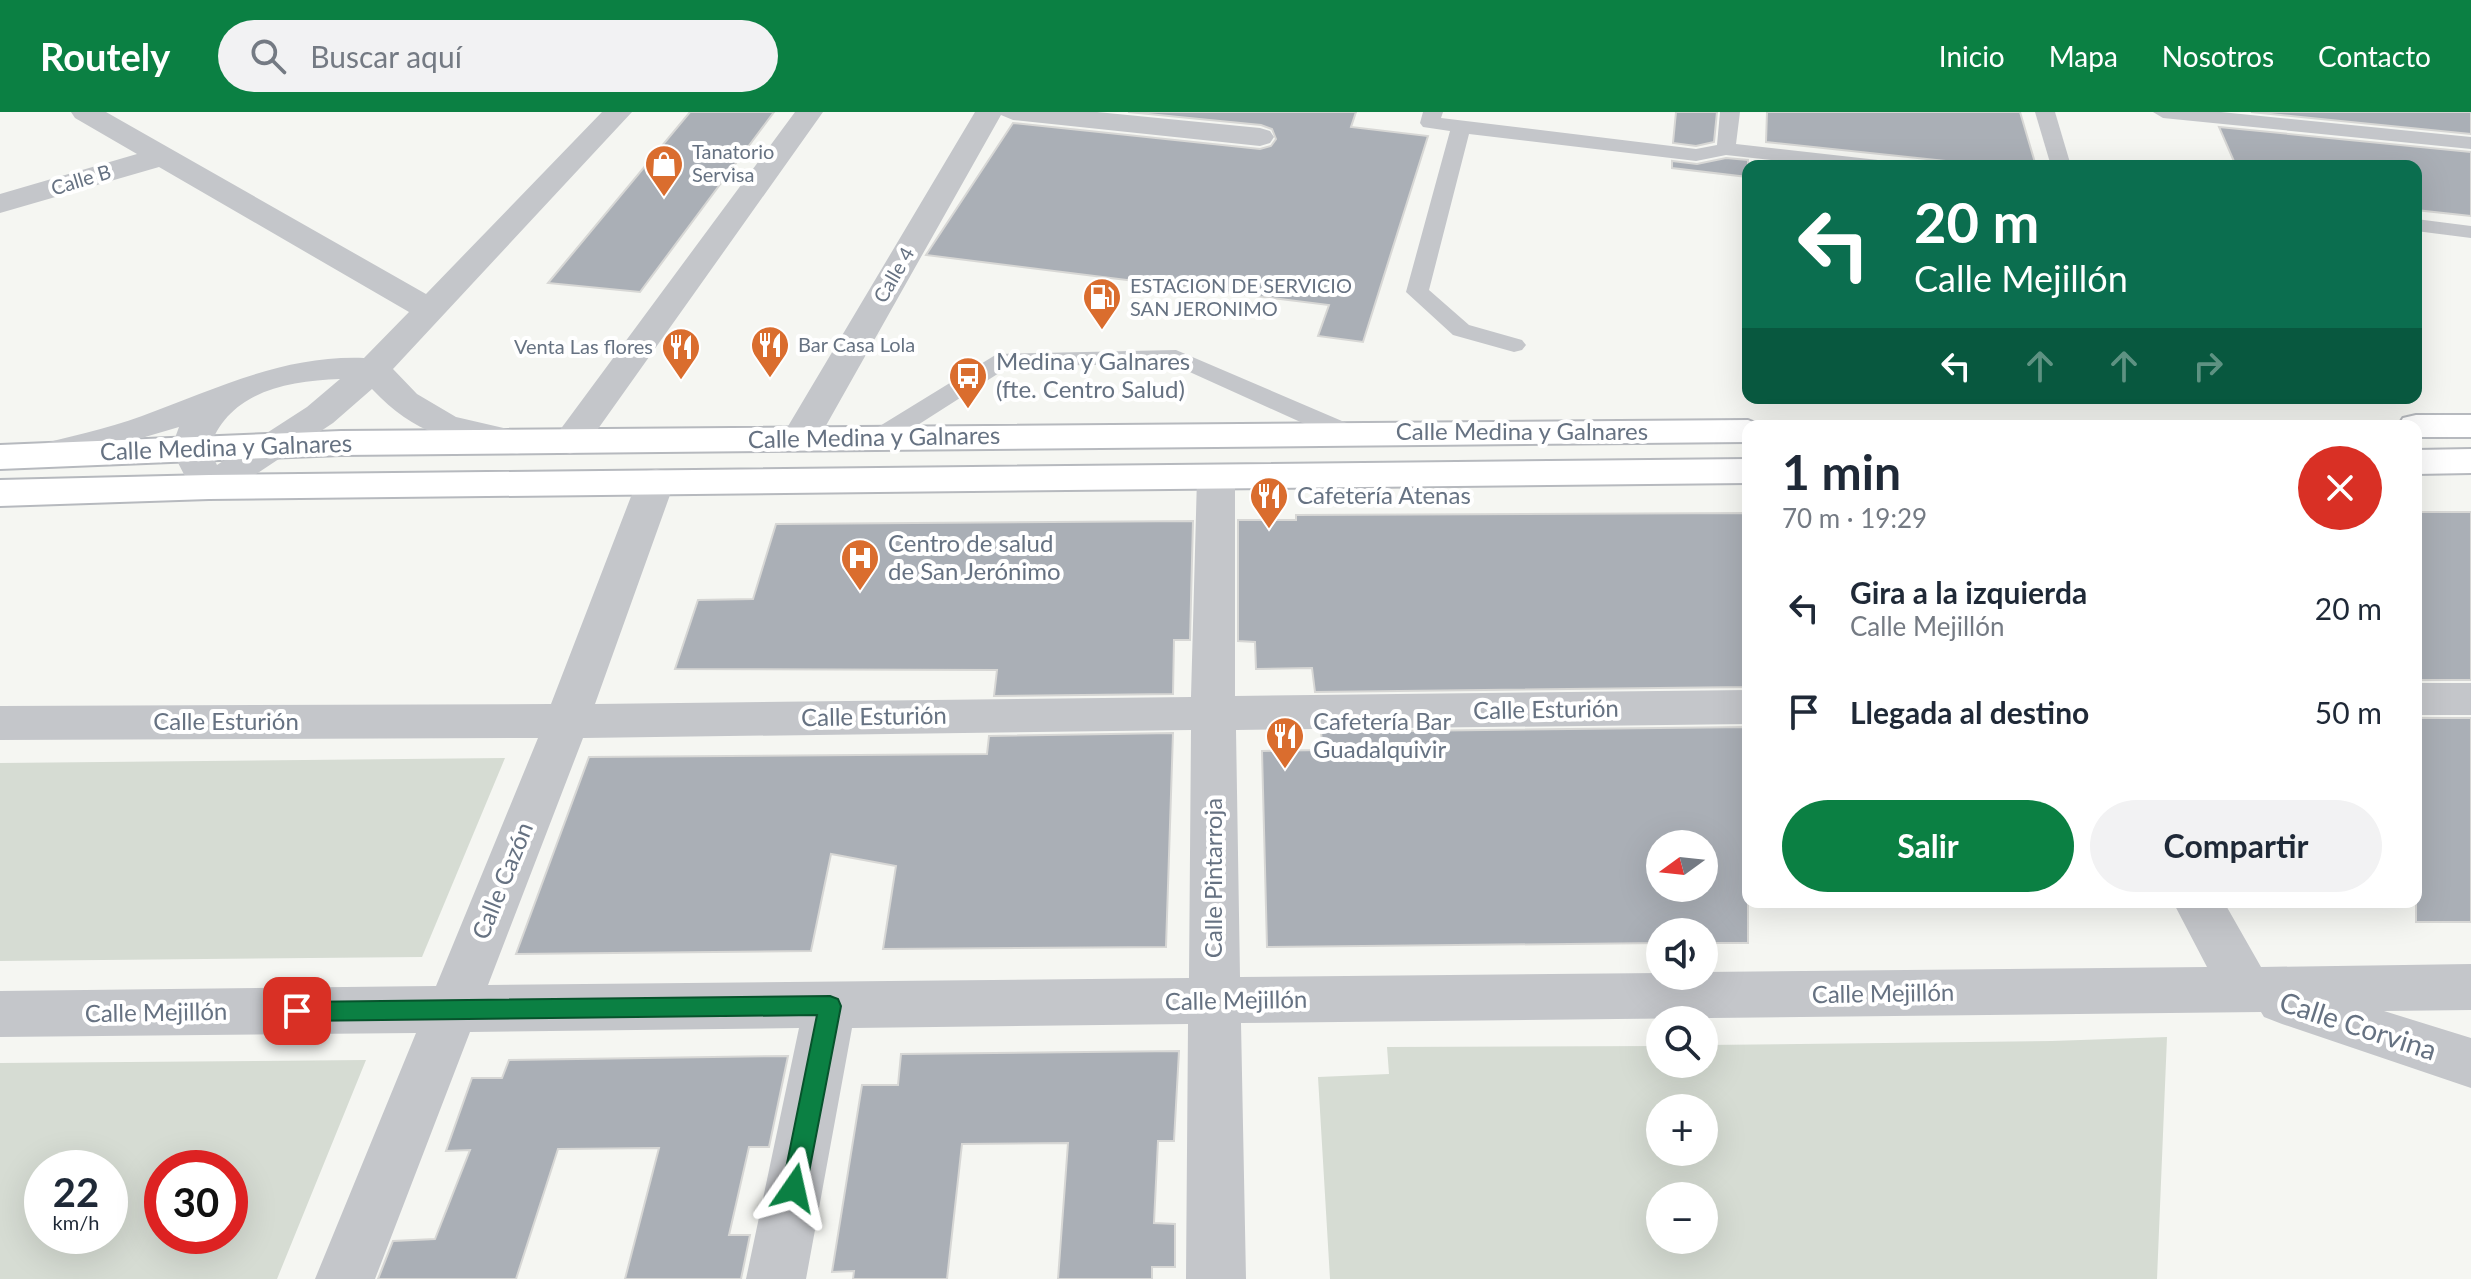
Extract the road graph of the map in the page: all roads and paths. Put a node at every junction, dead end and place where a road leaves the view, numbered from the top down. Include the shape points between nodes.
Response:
1 (85, 112) edge
2 (618, 112) edge
3 (809, 112) edge
4 (989, 112) edge
5 (1013, 112) edge
6 (1433, 112) edge
7 (1730, 112) edge
8 (2045, 112) edge
9 (2163, 112) edge
10 (1461, 127) junction
11 (1260, 137) dead end
12 (2471, 143) edge
13 (1726, 149) junction
14 (163, 156) junction
15 (1824, 160) edge
16 (2059, 160) edge
17 (0, 204) edge
18 (2422, 226) edge
19 (2471, 232) edge
20 (430, 310) junction
21 (1514, 345) dead end
22 (373, 369) junction
23 (298, 370) junction
24 (245, 388) junction
25 (2422, 426) edge
26 (2471, 426) edge
27 (1742, 431) edge
28 (1347, 433) junction
29 (800, 438) junction
30 (879, 438) junction
31 (517, 442) junction
32 (570, 442) junction
33 (273, 446) junction
34 (190, 449) junction
35 (43, 455) junction
36 (0, 457) edge
37 (2471, 461) edge
38 (2422, 462) edge
39 (1742, 471) edge
40 (1216, 478) junction
41 (656, 481) junction
42 (209, 487) junction
43 (0, 493) edge
44 (2422, 699) edge
45 (2471, 699) edge
46 (1742, 707) edge
47 (1213, 714) junction
48 (567, 721) junction
49 (0, 723) edge
50 (2201, 908) edge
51 (2471, 987) edge
52 (2246, 989) junction
53 (1215, 1002) junction
54 (830, 1006) junction
55 (452, 1009) junction
56 (0, 1014) edge
57 (2471, 1063) edge
58 (345, 1279) edge
59 (776, 1279) edge
60 (1216, 1279) edge

1 - 14 street
2 - 20 street
3 - 32 street
4 - 29 street, Calle 4
5 - 11 street
6 - 10 lane via 1430,123
7 - 13 lane
8 - 16 lane
9 - 12 lane
10 - 13 lane via 1696,155
10 - 21 lane via 1417,292 1461,330
13 - 15 lane
14 - 17 street, Calle B
14 - 20 street
18 - 19 lane
20 - 22 street
20 - 23 street
22 - 23 street
22 - 31 street via 404,402 444,426
22 - 33 street via 320,415
23 - 24 street
24 - 34 street via 198,425
24 - 35 street via 152,425
25 - 26 main road
27 - 28 main road, Calle Medina y Galnares
28 - 30 main road, Calle Medina y Galnares
28 - 30 lane via 1176,357 1036,358 1005,359
29 - 30 main road, Calle Medina y Galnares
29 - 32 main road, Calle Medina y Galnares
31 - 32 main road, Calle Medina y Galnares
31 - 33 main road, Calle Medina y Galnares
33 - 34 main road, Calle Medina y Galnares
33 - 42 street
34 - 35 main road, Calle Medina y Galnares
34 - 42 street
35 - 36 main road, Calle Medina y Galnares
37 - 38 main road
39 - 40 main road, Calle Medina y Galnares
40 - 41 main road, Calle Medina y Galnares
40 - 47 street, Calle Pintarroja
41 - 42 main road, Calle Medina y Galnares
41 - 48 street, Calle Cazón
42 - 43 main road, Calle Medina y Galnares
44 - 45 street
46 - 47 street, Calle Esturión
47 - 48 street, Calle Esturión
47 - 53 street, Calle Pintarroja
48 - 49 street, Calle Esturión
48 - 55 street, Calle Cazón
50 - 52 street
51 - 52 street, Calle Mejillón
52 - 53 street, Calle Mejillón
52 - 57 street, Calle Corvina
53 - 54 street, Calle Mejillón
53 - 60 street, Calle Pintarroja
54 - 55 street, Calle Mejillón
54 - 59 street
55 - 56 street, Calle Mejillón
55 - 58 street, Calle Cazón

